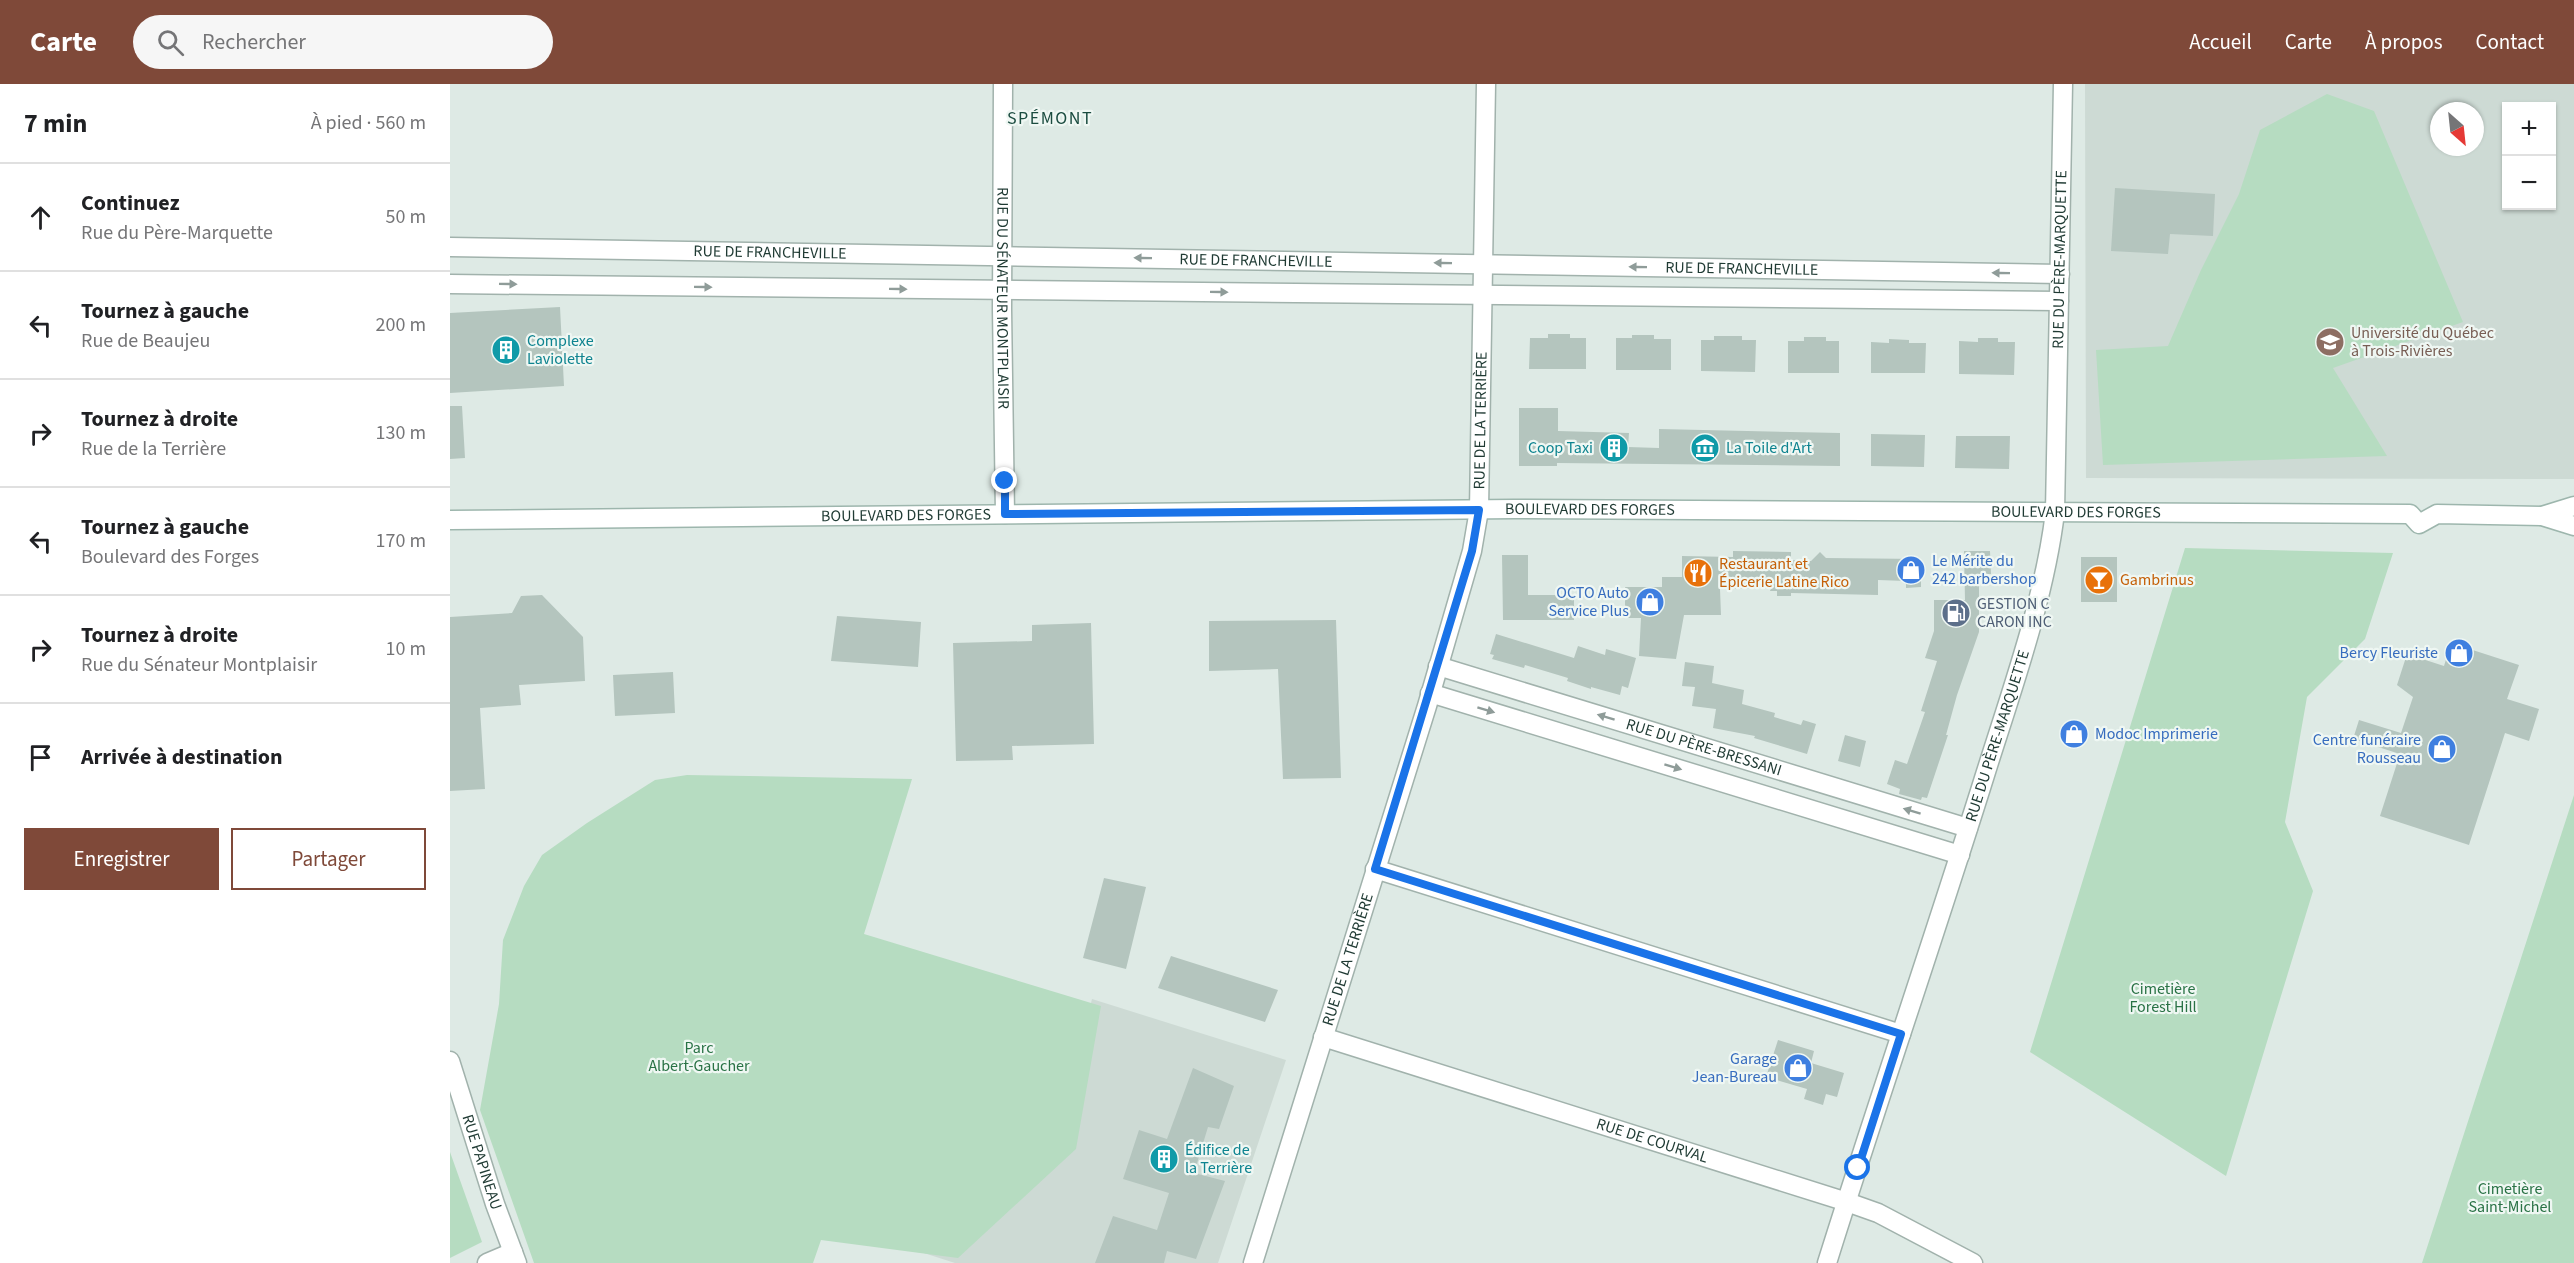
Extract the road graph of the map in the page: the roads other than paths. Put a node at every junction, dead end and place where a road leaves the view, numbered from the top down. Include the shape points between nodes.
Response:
1 (1003, 84) edge
2 (1486, 84) edge
3 (2063, 84) edge
4 (450, 247) edge
5 (1002, 256) junction
6 (1483, 264) junction
7 (2060, 274) junction
8 (450, 284) edge
9 (1002, 290) junction
10 (1483, 295) junction
11 (2059, 301) junction
12 (2574, 506) edge
13 (1479, 510) junction
14 (2055, 512) junction
15 (1005, 514) junction
16 (2542, 516) junction
17 (450, 520) edge
18 (2574, 526) edge
19 (1438, 666) junction
20 (1430, 693) junction
21 (1968, 828) junction
22 (1960, 855) junction
23 (1375, 869) junction
24 (1901, 1034) junction
25 (1323, 1037) junction
26 (450, 1061) edge
27 (1847, 1202) junction
28 (515, 1258) edge
29 (487, 1263) edge
30 (1253, 1263) edge
31 (1827, 1263) edge
32 (1973, 1263) edge

1 - 5 street, RUE DU SÉNATEUR MONTPLAISIR
2 - 6 street, RUE DE LA TERRIÈRE
3 - 7 street, RUE DU PÈRE-MARQUETTE
4 - 5 street, RUE DE FRANCHEVILLE
6 -> 5 street, RUE DE FRANCHEVILLE
5 - 9 street, RUE DU SÉNATEUR MONTPLAISIR
7 -> 6 street, RUE DE FRANCHEVILLE
6 - 10 street, RUE DE LA TERRIÈRE
7 - 11 street, RUE DU PÈRE-MARQUETTE
8 -> 9 street, RUE DE FRANCHEVILLE
9 -> 10 street, RUE DE FRANCHEVILLE
9 - 15 street, RUE DU SÉNATEUR MONTPLAISIR
10 - 11 street, RUE DE FRANCHEVILLE
10 - 13 street, RUE DE LA TERRIÈRE
11 - 14 street, RUE DU PÈRE-MARQUETTE
12 - 16 street, BOULEVARD DES FORGES
13 - 14 street, BOULEVARD DES FORGES
13 - 15 street, BOULEVARD DES FORGES
13 - 19 street, RUE DE LA TERRIÈRE via 1472,551
14 - 16 street, BOULEVARD DES FORGES via 2410,514 2419,524 2437,514
14 - 21 street, RUE DU PÈRE-MARQUETTE via 2051,545 2033,614
15 - 17 street, BOULEVARD DES FORGES
16 - 18 street, BOULEVARD DES FORGES
19 - 20 street, RUE DE LA TERRIÈRE
21 -> 19 street, RUE DU PÈRE-BRESSANI
20 -> 22 street, RUE DU PÈRE-BRESSANI
20 - 23 street, RUE DE LA TERRIÈRE
21 - 22 street, RUE DU PÈRE-MARQUETTE
22 - 24 street, RUE DU PÈRE-MARQUETTE
23 - 24 street
23 - 25 street, RUE DE LA TERRIÈRE
24 - 27 street, RUE DU PÈRE-MARQUETTE
25 - 27 street, RUE DE COURVAL
25 - 30 street, RUE DE LA TERRIÈRE
26 - 28 street, RUE PAPINEAU
27 - 31 street, RUE DU PÈRE-MARQUETTE
27 - 32 street, RUE DE COURVAL via 1878,1213
28 - 29 street

